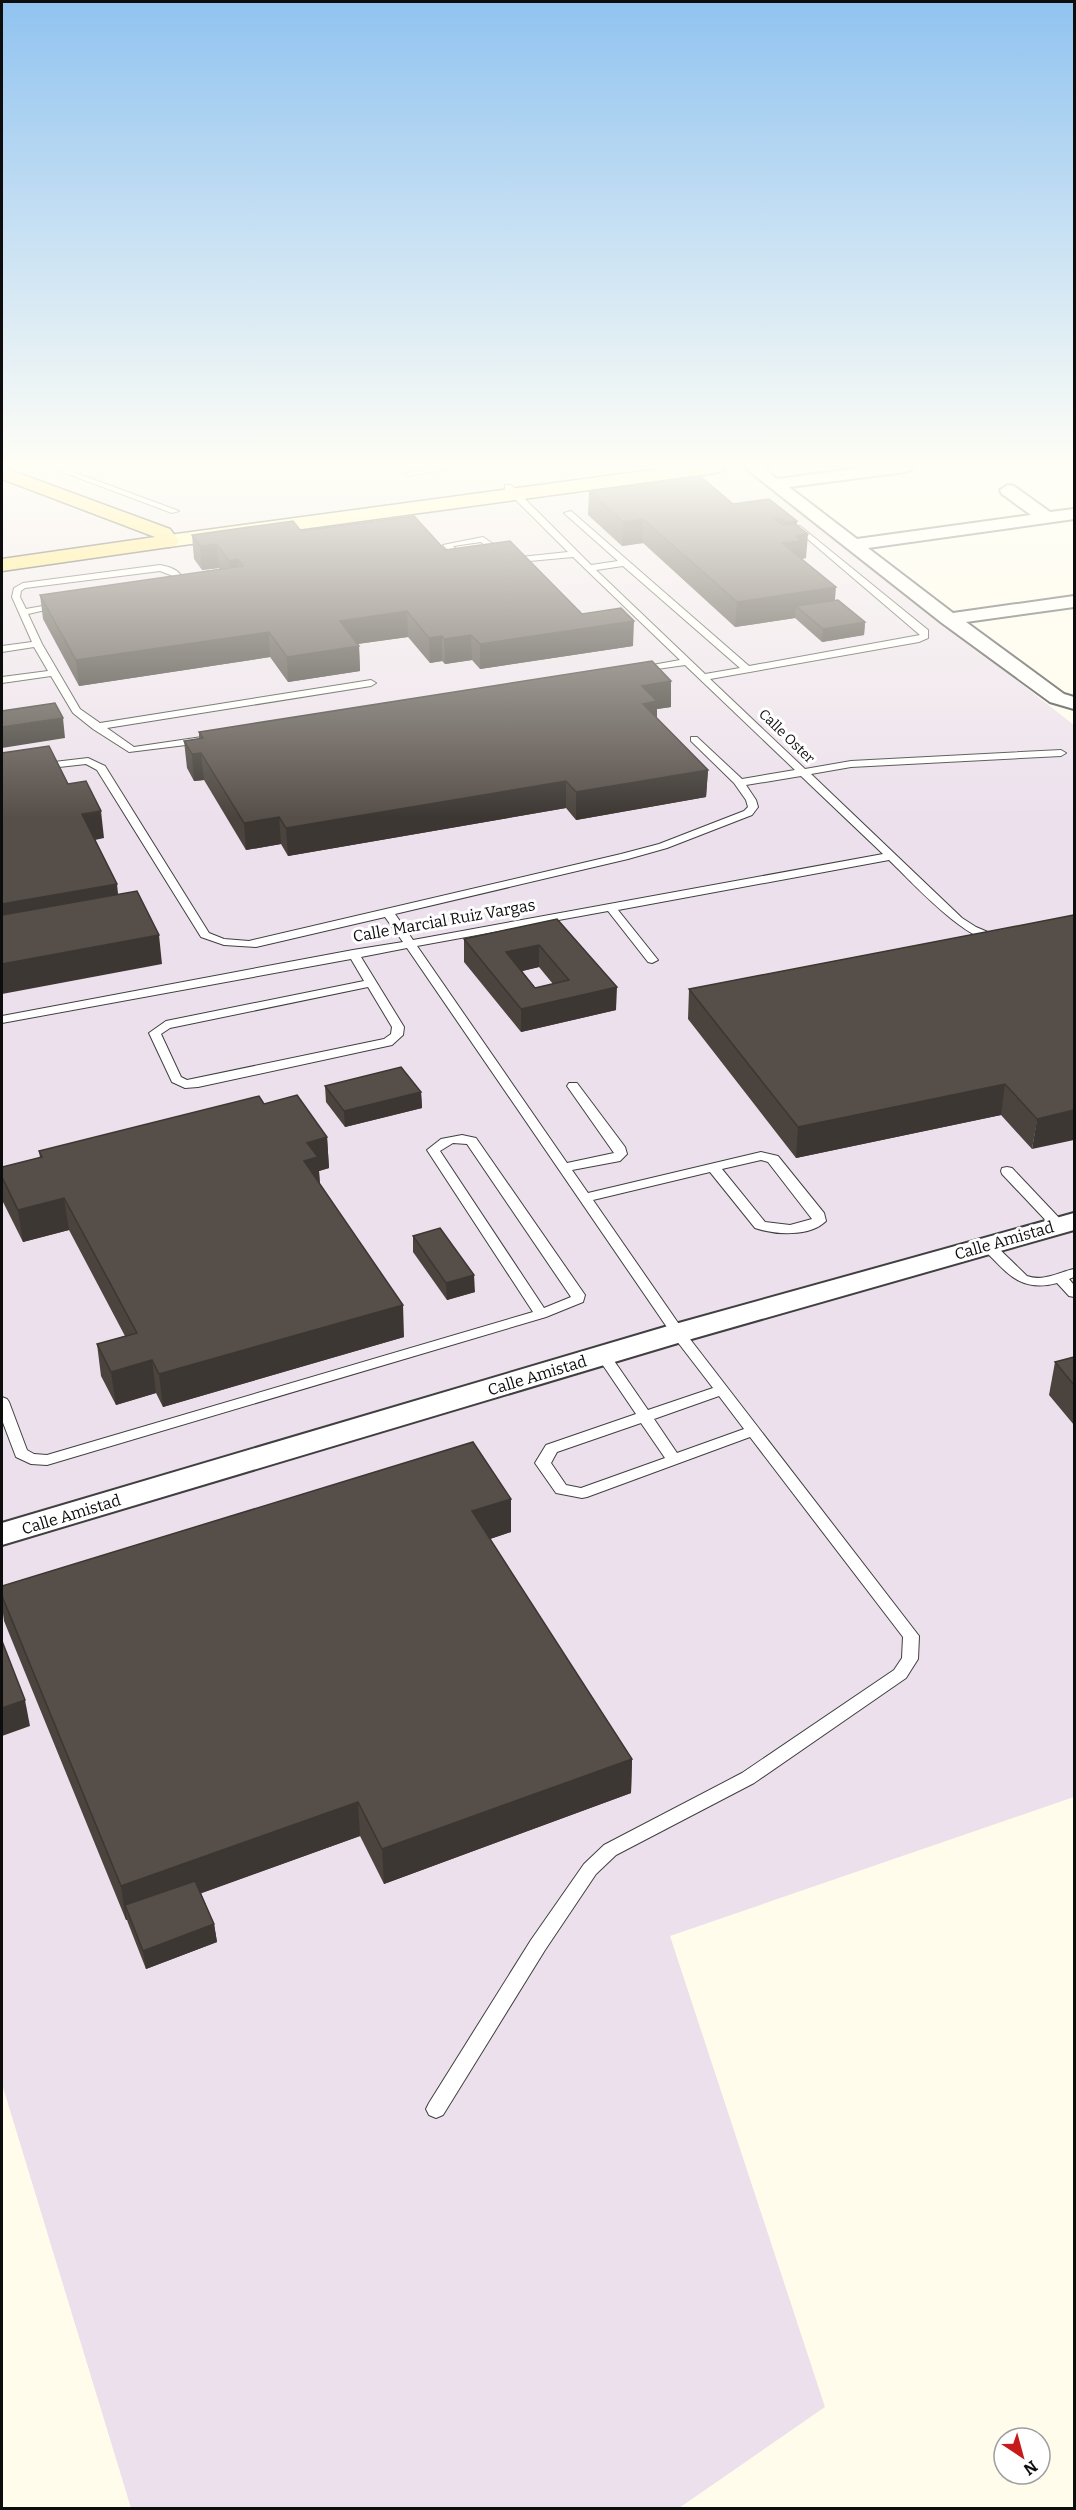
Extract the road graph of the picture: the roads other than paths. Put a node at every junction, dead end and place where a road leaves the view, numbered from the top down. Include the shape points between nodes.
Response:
1 (37, 584) edge
2 (181, 584) edge
3 (606, 584) edge
4 (649, 584) edge
5 (868, 584) edge
6 (904, 584) edge
7 (927, 584) edge
8 (164, 590) edge
9 (1074, 600) edge
10 (69, 605) edge
11 (22, 612) junction
12 (969, 616) junction
13 (949, 619) junction
14 (37, 644) junction
15 (2, 650) edge
16 (687, 662) junction
17 (747, 669) junction
18 (629, 671) edge
19 (54, 673) junction
20 (703, 677) junction
21 (2, 680) edge
22 (371, 683) dead end
23 (1070, 699) edge
24 (96, 727) junction
25 (208, 738) edge
26 (694, 739) dead end
27 (1061, 753) dead end
28 (34, 767) edge
29 (802, 771) junction
30 (739, 783) junction
31 (892, 856) junction
32 (610, 907) junction
33 (389, 914) junction
34 (1006, 942) edge
35 (408, 943) junction
36 (353, 953) junction
37 (652, 960) dead end
38 (371, 983) junction
39 (2, 1019) edge
40 (573, 1086) dead end
41 (563, 1168) junction
42 (714, 1168) junction
43 (1007, 1171) dead end
44 (584, 1198) junction
45 (1066, 1223) edge
46 (987, 1245) junction
47 (1074, 1273) edge
48 (1059, 1277) junction
49 (1074, 1293) edge
50 (541, 1314) junction
51 (678, 1333) junction
52 (603, 1355) junction
53 (721, 1390) junction
54 (2, 1405) edge
55 (645, 1416) junction
56 (753, 1431) junction
57 (674, 1460) junction
58 (2, 1534) edge
59 (436, 2109) dead end

1 - 11 lane via 16,590
2 - 8 lane
3 - 16 lane, Calle Oster
4 - 17 lane
5 - 17 lane via 926,632 925,636
6 - 13 street
7 - 12 street
9 - 12 street
10 - 11 lane
11 - 14 lane
12 - 13 street
12 - 23 street
13 - 23 street
14 - 15 lane
14 - 19 lane
16 - 18 lane
16 - 20 lane, Calle Oster
17 - 20 lane
19 - 21 lane
19 - 24 lane via 71,712
20 - 29 lane, Calle Oster
22 - 24 lane
24 - 25 lane via 132,750
26 - 30 lane
27 - 29 lane via 851,764
28 - 33 lane via 88,761 101,768 206,935 217,941 256,944
29 - 30 lane
29 - 31 lane, Calle Oster
30 - 33 lane via 753,801 748,813 663,846
31 - 32 lane, Calle Marcial Ruiz Vargas
31 - 34 lane, Calle Oster via 958,920
32 - 35 lane, Calle Marcial Ruiz Vargas
32 - 37 lane
33 - 35 lane
35 - 36 lane, Calle Marcial Ruiz Vargas
35 - 41 lane
36 - 38 lane
36 - 39 lane, Calle Marcial Ruiz Vargas
38 - 38 lane via 398,1027 397,1035 388,1042 185,1084 176,1079 155,1034 166,1025
40 - 41 lane via 621,1154
41 - 44 lane
42 - 42 lane via 761,1156 773,1159 819,1221 767,1229
42 - 44 lane
43 - 45 lane
44 - 51 lane
45 - 46 street, Calle Amistad
46 - 48 lane via 1028,1282 1035,1284
46 - 51 street, Calle Amistad
47 - 48 lane
48 - 49 lane
50 - 50 lane via 572,1303 578,1295 472,1141 462,1138 439,1144 433,1150
50 - 54 lane via 48,1460 31,1459 21,1453
51 - 52 street, Calle Amistad
51 - 53 lane
52 - 55 lane
52 - 58 street, Calle Amistad
53 - 55 lane
53 - 56 lane
55 - 57 lane
55 - 57 lane via 551,1449 543,1463 561,1489 582,1493
56 - 57 lane
56 - 59 lane via 911,1636 910,1659 900,1674 748,1778 610,1850 590,1869

